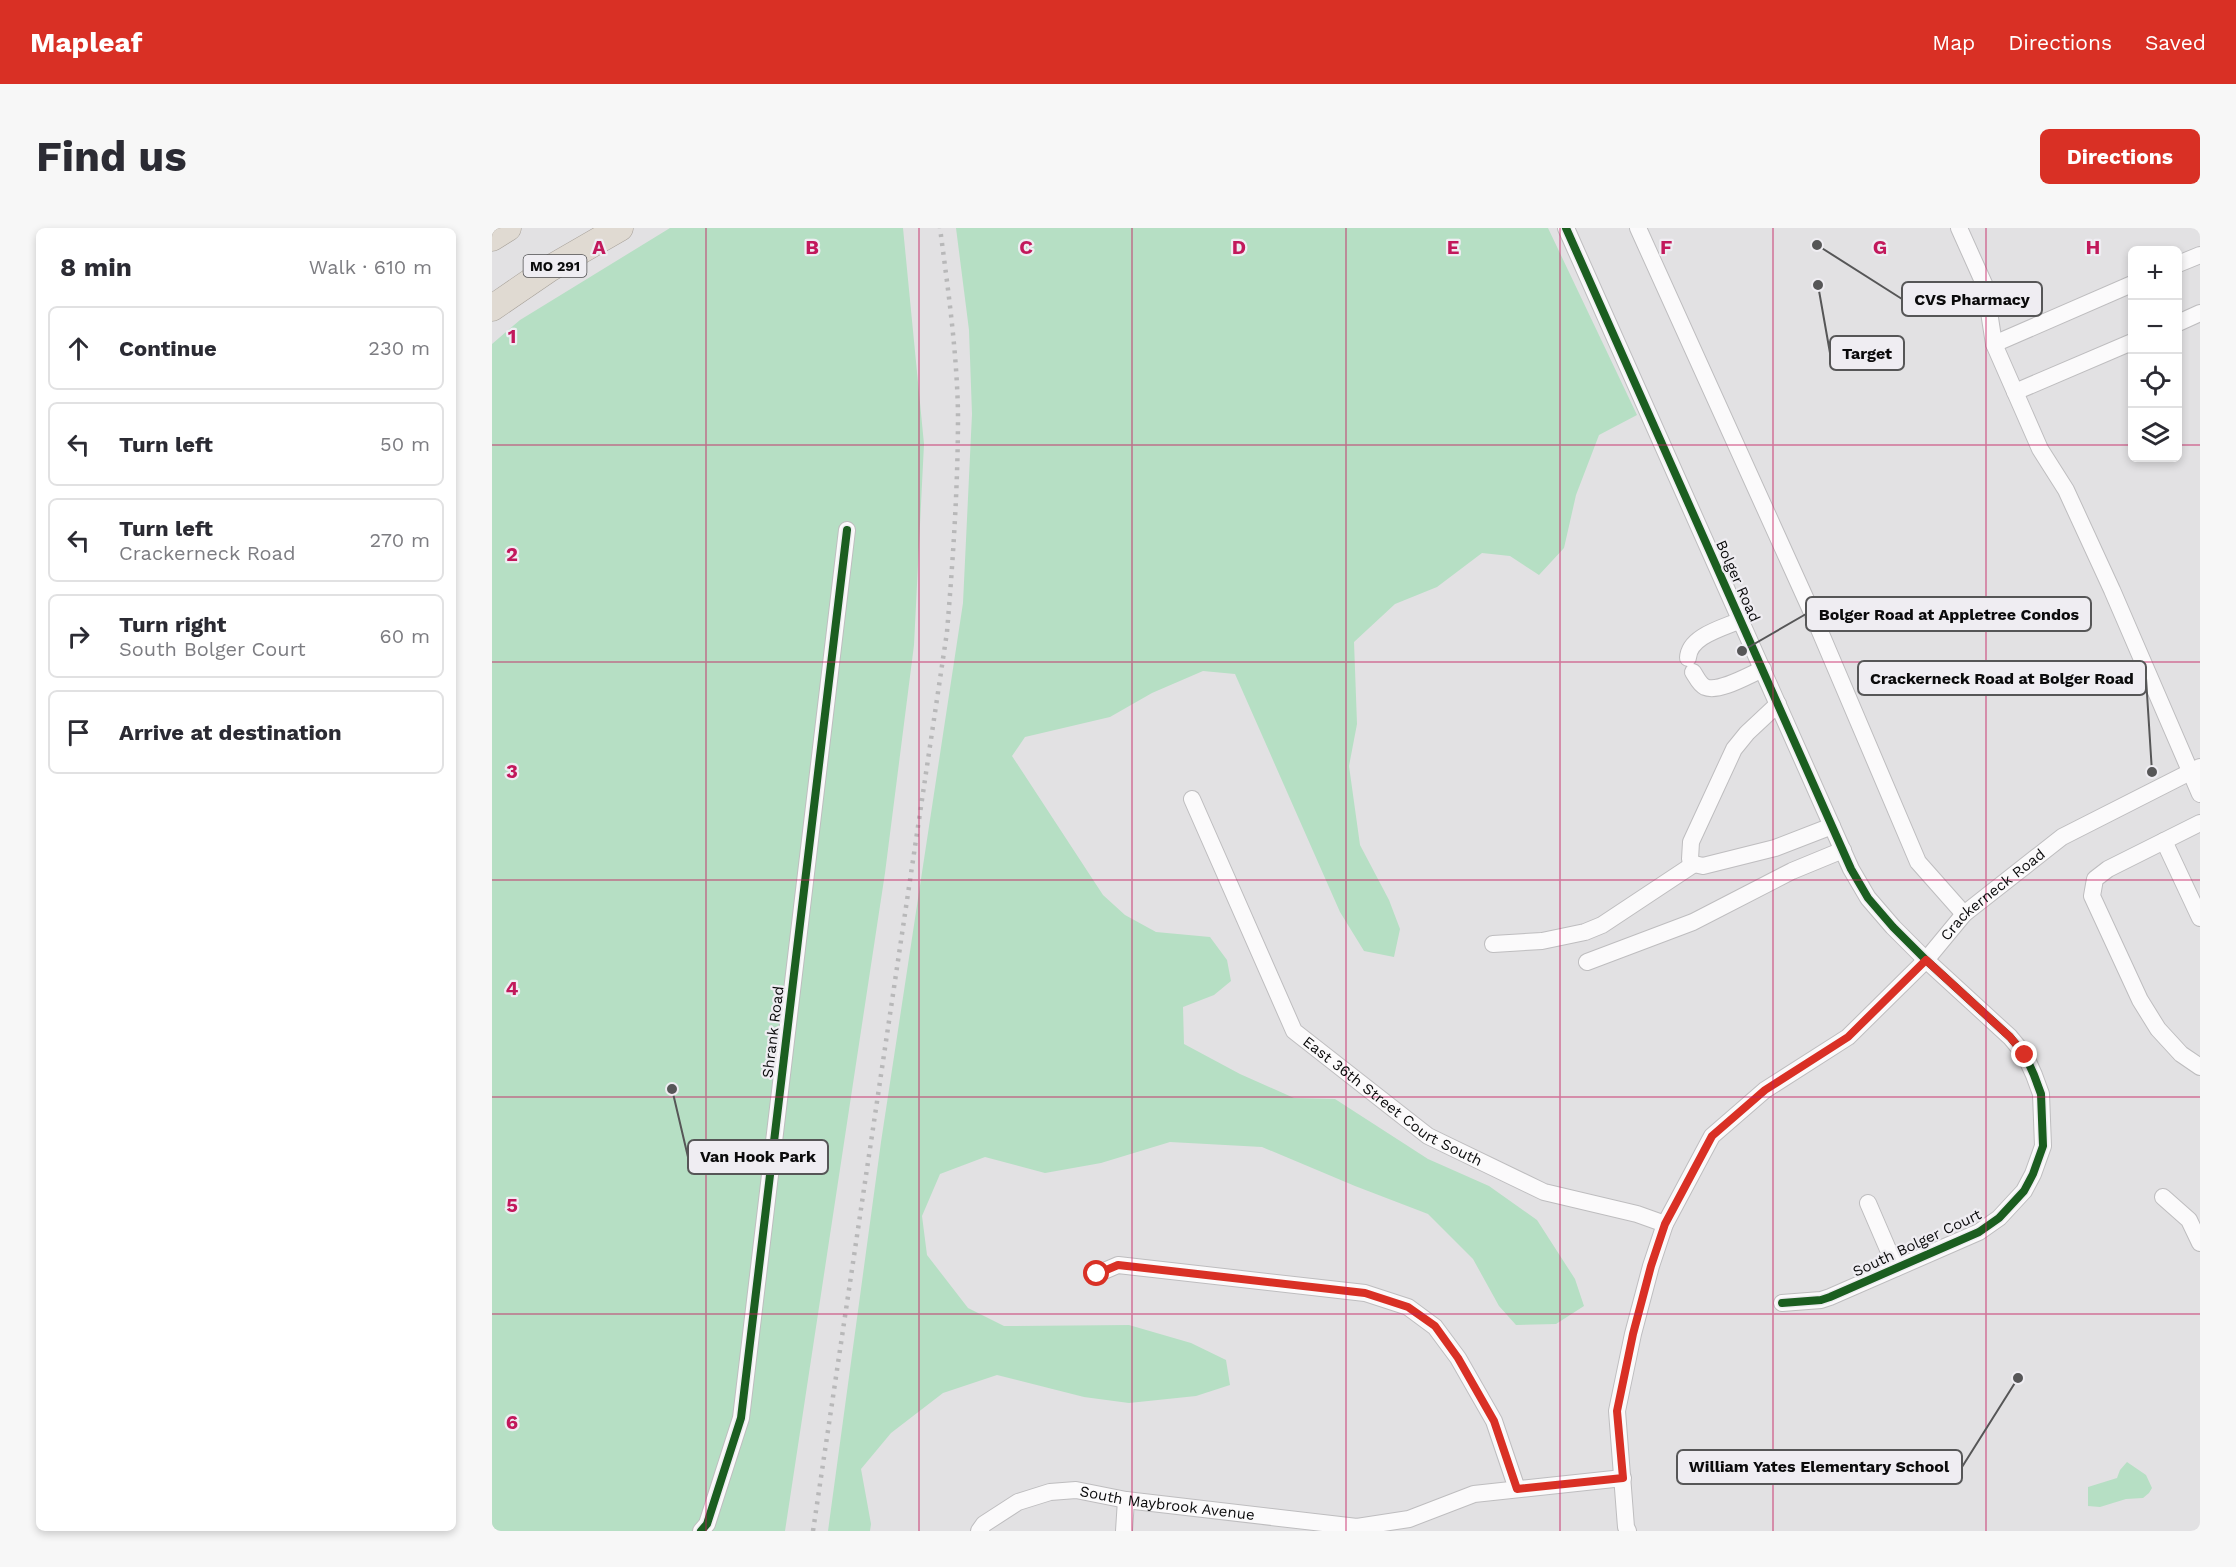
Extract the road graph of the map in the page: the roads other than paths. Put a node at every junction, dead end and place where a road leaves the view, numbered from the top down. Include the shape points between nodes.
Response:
1 (508, 228) edge
2 (620, 228) edge
3 (1566, 228) edge
4 (1638, 228) edge
5 (1959, 228) edge
6 (492, 238) edge
7 (2200, 255) edge
8 (2182, 262) edge
9 (2128, 286) edge
10 (492, 308) edge
11 (2200, 313) edge
12 (2182, 320) edge
13 (1994, 344) junction
14 (2128, 344) edge
15 (2015, 392) junction
16 (847, 530) dead end
17 (1741, 620) junction
18 (1763, 669) junction
19 (1778, 704) junction
20 (2195, 769) edge
21 (2200, 794) edge
22 (1192, 799) dead end
23 (2200, 822) edge
24 (1832, 826) junction
25 (2164, 841) junction
26 (1843, 850) junction
27 (1694, 864) junction
28 (1964, 914) junction
29 (2200, 918) edge
30 (1493, 944) dead end
31 (1926, 960) junction
32 (1587, 962) dead end
33 (2200, 1067) edge
34 (2163, 1197) dead end
35 (1868, 1203) dead end
36 (1665, 1224) junction
37 (2200, 1243) edge
38 (1896, 1268) junction
39 (1097, 1274) dead end
40 (1782, 1303) dead end
41 (1623, 1478) junction
42 (1517, 1489) junction
43 (1126, 1500) junction
44 (701, 1531) edge
45 (979, 1531) edge
46 (1124, 1531) edge
47 (1629, 1531) edge

1 - 6 highway
2 - 10 highway, MO 291
3 - 17 street, Bolger Road
4 - 28 street via 1813,615 1918,862
5 - 13 street via 1985,286
7 - 8 street
9 - 13 street
11 - 12 street
13 - 15 street
14 - 15 street
15 - 20 street via 2040,449 2066,490
16 - 44 street, Shrank Road via 741,1418 707,1524
17 - 18 street, Bolger Road
17 - 18 street via 1695,642 1688,650 1690,665 1700,683 1708,688 1720,688
18 - 19 street, Bolger Road
19 - 24 street, Bolger Road
19 - 27 street via 1734,749 1690,842 1690,859
20 - 21 street
20 - 28 street, Crackerneck Road via 2062,837
22 - 36 street, East 36th Street Court South via 1294,1031 1428,1136 1544,1192
23 - 25 street
24 - 26 street, Bolger Road
24 - 27 street via 1775,848 1702,866
25 - 29 street
25 - 33 street via 2108,869 2095,879 2092,896 2140,1000 2158,1029 2181,1054
26 - 31 street, Bolger Road via 1868,898
26 - 32 street via 1792,871 1693,922
27 - 30 street via 1602,925 1585,932 1542,941
28 - 31 street, Crackerneck Road
31 - 36 street, Crackerneck Road via 1848,1037 1765,1090 1712,1136
31 - 38 street, South Bolger Court via 2025,1055 2041,1094 2043,1146 2024,1191 1999,1218 1979,1232
34 - 37 street via 2189,1220
35 - 38 street, South Bolger Court
36 - 41 street, Crackerneck Road via 1633,1334 1617,1411
38 - 40 street, South Bolger Court via 1821,1300
39 - 42 street via 1118,1265 1365,1293 1408,1307 1435,1326 1458,1358 1494,1421
41 - 42 street, South Maybrook Avenue
41 - 47 street, Crackerneck Road
42 - 43 street, South Maybrook Avenue via 1474,1494 1409,1519 1357,1527
43 - 45 street, South Maybrook Avenue via 1076,1490 1050,1492 1018,1502
43 - 46 street

